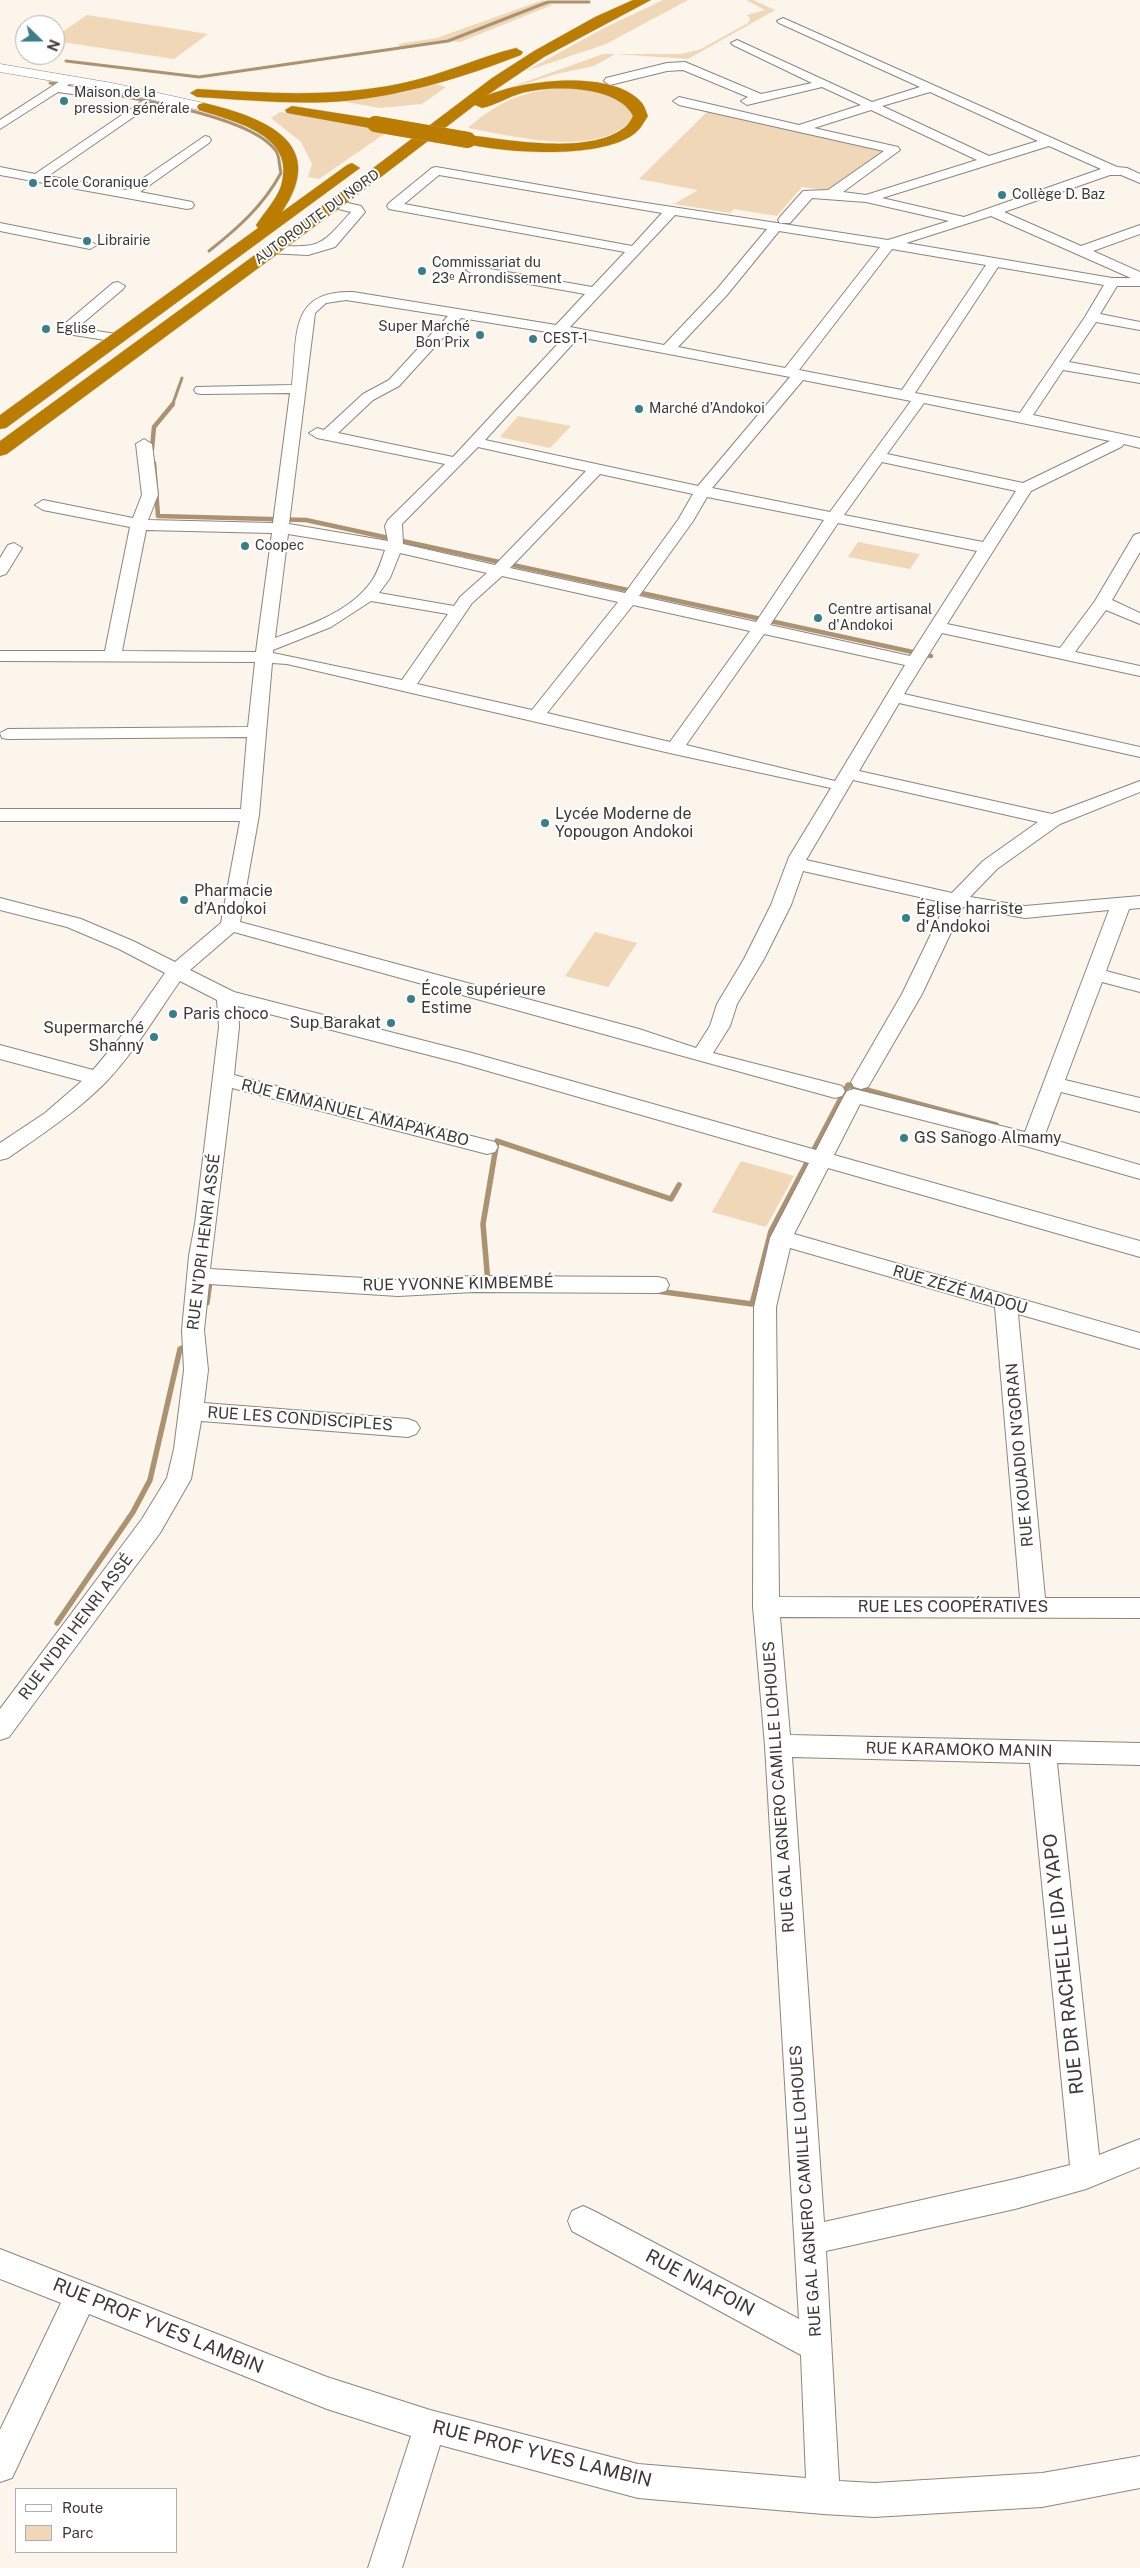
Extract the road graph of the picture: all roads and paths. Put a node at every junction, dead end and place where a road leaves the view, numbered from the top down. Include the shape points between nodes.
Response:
1 (617, 0) edge
2 (644, 0) edge
3 (783, 21) dead end
4 (737, 43) dead end
5 (516, 52) junction
6 (0, 62) edge
7 (0, 68) edge
8 (610, 81) dead end
9 (62, 84) junction
10 (822, 84) junction
11 (466, 85) dead end
12 (929, 88) junction
13 (196, 93) junction
14 (95, 94) dead end
15 (760, 98) junction
16 (679, 101) dead end
17 (144, 104) dead end
18 (869, 105) junction
19 (204, 107) joint
20 (718, 109) junction
21 (426, 114) dead end
22 (0, 125) edge
23 (439, 126) junction
24 (801, 128) junction
25 (205, 140) dead end
26 (1048, 142) junction
27 (387, 143) dead end
28 (363, 160) dead end
29 (989, 161) junction
30 (1140, 165) edge
31 (0, 171) edge
32 (1118, 171) junction
33 (17, 174) junction
34 (37, 178) junction
35 (1140, 179) edge
36 (0, 186) edge
37 (129, 194) junction
38 (830, 195) junction
39 (865, 199) junction
40 (335, 204) junction
41 (187, 205) dead end
42 (394, 206) junction
43 (356, 209) junction
44 (673, 210) junction
45 (992, 212) junction
46 (963, 220) junction
47 (780, 224) junction
48 (0, 227) edge
49 (1140, 229) edge
50 (255, 238) junction
51 (889, 244) junction
52 (90, 246) dead end
53 (272, 250) junction
54 (634, 250) junction
55 (1081, 251) junction
56 (994, 263) junction
57 (473, 270) dead end
58 (1140, 277) edge
59 (1112, 282) junction
60 (1140, 282) edge
61 (118, 286) dead end
62 (596, 292) junction
63 (458, 313) junction
64 (1092, 317) junction
65 (1140, 326) edge
66 (560, 329) junction
67 (576, 332) junction
68 (118, 338) junction
69 (666, 350) junction
70 (1059, 364) junction
71 (795, 374) junction
72 (1140, 379) edge
73 (299, 389) junction
74 (201, 390) dead end
75 (913, 397) junction
76 (1024, 418) junction
77 (0, 424) edge
78 (294, 428) junction
79 (327, 435) junction
80 (474, 442) junction
81 (1140, 443) edge
82 (144, 444) dead end
83 (1116, 444) dead end
84 (0, 450) edge
85 (878, 457) junction
86 (456, 462) junction
87 (597, 468) junction
88 (1025, 488) junction
89 (702, 491) junction
90 (43, 505) dead end
91 (835, 516) junction
92 (139, 524) junction
93 (282, 528) junction
94 (1140, 538) edge
95 (14, 548) dead end
96 (394, 548) junction
97 (988, 548) junction
98 (500, 569) junction
99 (0, 571) edge
100 (368, 596) junction
101 (629, 599) junction
102 (1103, 602) junction
103 (457, 611) junction
104 (1140, 619) edge
105 (760, 627) junction
106 (939, 627) junction
107 (265, 652) junction
108 (1065, 654) junction
109 (0, 656) edge
110 (112, 658) junction
111 (915, 662) junction
112 (1140, 671) edge
113 (406, 687) junction
114 (894, 697) junction
115 (535, 717) junction
116 (256, 732) junction
117 (8, 734) dead end
118 (674, 749) junction
119 (1140, 752) edge
120 (848, 774) junction
121 (827, 782) dead end
122 (1140, 786) edge
123 (0, 815) edge
124 (250, 816) junction
125 (1053, 820) junction
126 (797, 864) junction
127 (957, 900) junction
128 (1130, 903) edge
129 (0, 904) edge
130 (230, 925) junction
131 (176, 972) junction
132 (1094, 974) junction
133 (1140, 986) edge
134 (227, 997) junction
135 (0, 1052) edge
136 (701, 1056) junction
137 (98, 1078) junction
138 (223, 1080) junction
139 (1055, 1084) junction
140 (850, 1089) junction
141 (1140, 1105) edge
142 (1032, 1140) junction
143 (487, 1148) dead end
144 (0, 1153) edge
145 (811, 1156) junction
146 (1140, 1172) edge
147 (781, 1238) junction
148 (1140, 1249) edge
149 (199, 1276) junction
150 (658, 1285) dead end
151 (1006, 1303) junction
152 (1140, 1341) edge
153 (192, 1411) junction
154 (408, 1428) dead end
155 (766, 1607) junction
156 (1033, 1607) junction
157 (1140, 1608) edge
158 (0, 1729) edge
159 (778, 1746) junction
160 (1042, 1752) junction
161 (1140, 1754) edge
162 (1140, 2153) edge
163 (1086, 2175) junction
164 (583, 2221) dead end
165 (809, 2240) junction
166 (0, 2264) edge
167 (81, 2296) junction
168 (817, 2346) junction
169 (430, 2426) junction
170 (0, 2466) edge
171 (1140, 2472) edge
172 (823, 2496) junction
173 (385, 2568) edge

1 - 5 highway
2 - 23 highway, AUTOROUTE DU NORD via 539,54 497,81
3 - 12 street
4 - 10 street
5 - 11 highway
5 - 13 highway via 432,81 364,94 279,98
6 - 13 main road
7 - 9 main road
8 - 15 street via 667,67 685,66
9 - 14 street
9 - 19 main road
9 - 22 street
10 - 15 street
10 - 18 street
12 - 18 street
12 - 26 street
13 - 23 highway, bridge via 468,140 532,146 584,145 622,136 637,125 642,116 638,106 614,92 587,87 544,86 500,96
15 - 20 street
16 - 20 street
17 - 34 street
18 - 24 street
18 - 29 street
19 - 50 highway via 261,127 285,145 291,158 293,170 289,186
20 - 24 street
21 - 27 highway
23 - 40 highway, AUTOROUTE DU NORD
24 - 38 street via 894,150
25 - 37 street
26 - 29 street
26 - 32 street
28 - 50 highway, AUTOROUTE DU NORD
29 - 39 street
30 - 32 street
31 - 33 street
32 - 35 street
32 - 45 street
33 - 34 street
33 - 36 street
34 - 37 street
37 - 41 street
38 - 39 street
38 - 47 street via 808,194
39 - 46 street
40 - 43 street
40 - 53 highway, AUTOROUTE DU NORD
42 - 43 street
42 - 44 street via 436,171
42 - 54 street
43 - 53 street via 358,212 330,244 308,251
44 - 47 street
44 - 54 street
45 - 46 street
45 - 55 street
46 - 51 street
47 - 51 street
47 - 69 street via 722,292
48 - 52 street
49 - 55 street
50 - 68 highway, AUTOROUTE DU NORD
51 - 56 street
51 - 71 street
53 - 84 highway, AUTOROUTE DU NORD
54 - 62 street
55 - 58 street
56 - 59 street
56 - 75 street
57 - 62 street
59 - 60 street
59 - 64 street
61 - 68 street via 66,330
62 - 66 street
63 - 66 street
63 - 73 street via 353,296 316,302 308,313
63 - 79 street via 394,383 368,397
64 - 65 street
64 - 70 street
66 - 67 street
67 - 69 street
67 - 80 street
68 - 77 highway, AUTOROUTE DU NORD
69 - 71 street
70 - 72 street
70 - 76 street
71 - 75 street
71 - 89 street
73 - 74 street
73 - 78 street
75 - 76 street
75 - 85 street
76 - 81 street
78 - 79 street
78 - 93 street
79 - 86 street
80 - 86 street
80 - 87 street
82 - 92 street via 150,495
83 - 88 street
85 - 88 street
85 - 91 street
86 - 96 street via 394,523
87 - 89 street
87 - 98 street
88 - 97 street
89 - 91 street
89 - 101 street
90 - 92 street
91 - 97 street
91 - 105 street
92 - 93 street
92 - 110 street
93 - 96 street
93 - 107 street
94 - 102 street
95 - 99 street
96 - 98 street
96 - 100 street via 380,581
97 - 106 street
98 - 101 street
98 - 103 street
100 - 103 street
100 - 107 street
101 - 105 street
101 - 115 street
102 - 104 street
102 - 108 street
103 - 113 street
105 - 111 street
105 - 118 street
106 - 108 street
106 - 111 street
107 - 110 street
107 - 113 street
107 - 116 street
108 - 112 street
109 - 110 street
111 - 114 street
113 - 115 street
114 - 119 street
114 - 120 street
115 - 118 street
116 - 117 street
116 - 124 street
118 - 121 street
120 - 125 street
120 - 126 street via 798,857
122 - 125 street, RUE GAL AGNERO CAMILLE LOHOUES
123 - 124 street
124 - 130 street
125 - 127 street, RUE GAL AGNERO CAMILLE LOHOUES via 990,865
126 - 127 street
126 - 136 street via 781,906 732,994 720,1026
127 - 128 street via 1025,912
127 - 140 street, RUE GAL AGNERO CAMILLE LOHOUES via 912,994
128 - 132 street
129 - 131 street via 74,923 132,948
130 - 131 street
130 - 136 street via 632,1034
131 - 134 street
131 - 137 street
132 - 133 street
132 - 139 street
134 - 138 street, RUE N’DRI HENRI ASSÉ via 229,1027
134 - 145 street via 465,1058
135 - 137 street
136 - 140 street
137 - 144 street via 52,1118
138 - 143 street, RUE EMMANUEL AMAPAKABO
138 - 149 street, RUE N’DRI HENRI ASSÉ
139 - 141 street
139 - 142 street
140 - 142 street
140 - 145 street, RUE GAL AGNERO CAMILLE LOHOUES
142 - 146 street
145 - 147 street, RUE GAL AGNERO CAMILLE LOHOUES
145 - 148 street
147 - 151 street, RUE ZÉZÉ MADOU
147 - 155 street, RUE GAL AGNERO CAMILLE LOHOUES via 765,1307
149 - 150 street, RUE YVONNE KIMBEMBÉ via 398,1288 474,1284
149 - 153 street, RUE N’DRI HENRI ASSÉ via 193,1330 196,1370
151 - 152 street, RUE ZÉZÉ MADOU
151 - 156 street, RUE KOUADIO N’GORAN
153 - 154 street, RUE LES CONDISCIPLES
153 - 158 street, RUE N’DRI HENRI ASSÉ via 179,1479 164,1506
155 - 156 street, RUE LES COOPÉRATIVES
155 - 159 street, RUE GAL AGNERO CAMILLE LOHOUES
156 - 157 street, RUE LES COOPÉRATIVES
159 - 160 street, RUE KARAMOKO MANIN
159 - 165 street, RUE GAL AGNERO CAMILLE LOHOUES
160 - 161 street, RUE KARAMOKO MANIN
160 - 163 street, RUE DR RACHELLE IDA YAPO
162 - 163 street
163 - 165 street via 1016,2194
164 - 168 street, RUE NIAFOIN
165 - 168 street, RUE GAL AGNERO CAMILLE LOHOUES
166 - 167 street, RUE PROF YVES LAMBIN
167 - 169 street, RUE PROF YVES LAMBIN via 327,2393
167 - 170 street
168 - 172 street, RUE GAL AGNERO CAMILLE LOHOUES
169 - 172 street, RUE PROF YVES LAMBIN via 638,2482
169 - 173 street
171 - 172 street, RUE PROF YVES LAMBIN via 1042,2490 874,2500

